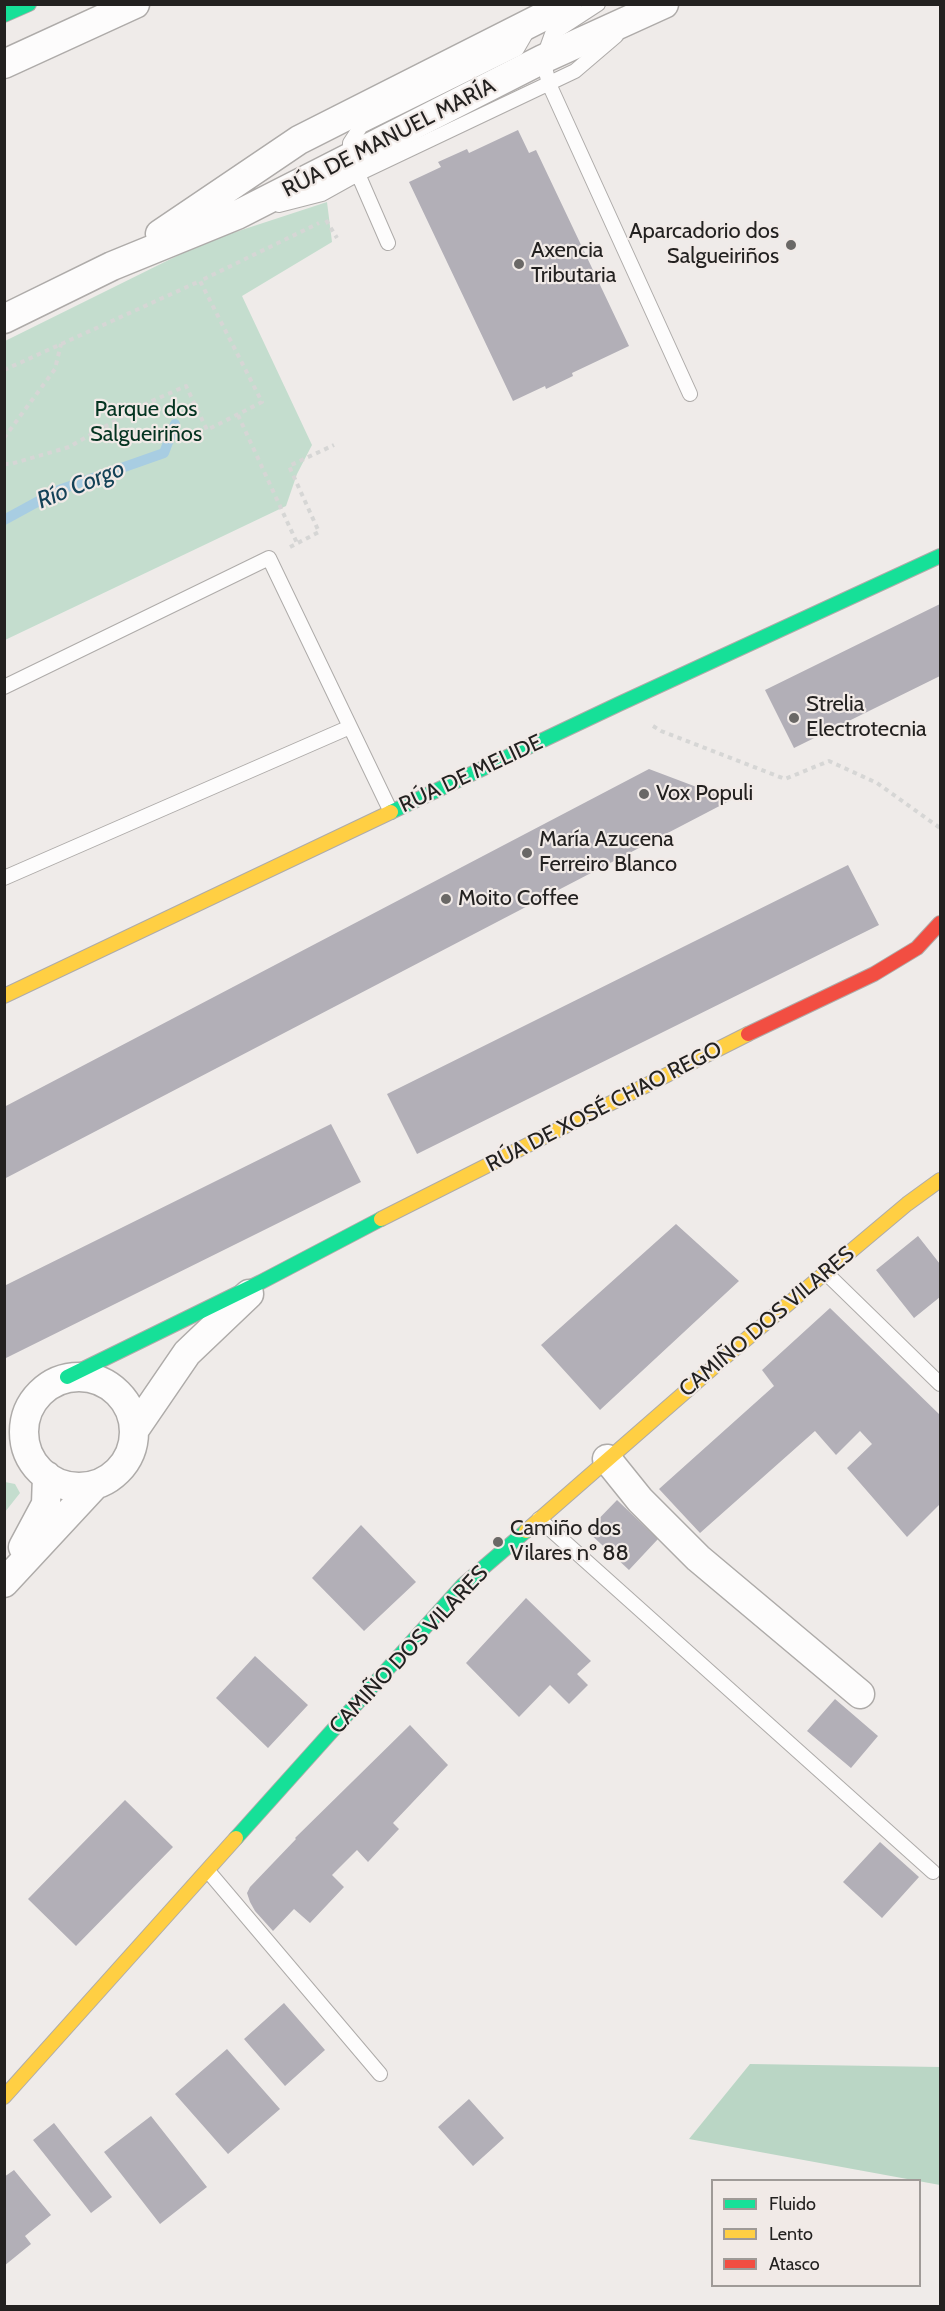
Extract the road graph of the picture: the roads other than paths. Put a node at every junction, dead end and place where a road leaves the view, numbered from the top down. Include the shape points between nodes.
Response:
1 (29, 4) edge
2 (135, 4) edge
3 (568, 4) edge
4 (598, 4) edge
5 (664, 4) edge
6 (4, 15) edge
7 (533, 21) junction
8 (4, 64) edge
9 (546, 71) junction
10 (354, 166) junction
11 (388, 243) dead end
12 (112, 266) junction
13 (4, 319) edge
14 (690, 394) dead end
15 (940, 556) edge
16 (4, 687) edge
17 (350, 727) junction
18 (391, 812) junction
19 (4, 878) edge
20 (940, 923) edge
21 (4, 996) edge
22 (940, 1180) edge
23 (825, 1272) junction
24 (261, 1282) junction
25 (67, 1377) junction
26 (940, 1384) edge
27 (35, 1398) junction
28 (4, 1412) edge
29 (135, 1429) junction
30 (4, 1455) edge
31 (607, 1459) junction
32 (41, 1472) junction
33 (95, 1485) junction
34 (538, 1518) junction
35 (4, 1582) edge
36 (860, 1694) dead end
37 (208, 1871) junction
38 (933, 1872) dead end
39 (380, 2074) dead end
40 (4, 2097) edge

1 - 6 street
2 - 8 street
3 - 7 street, RÚA DE MANUEL MARÍA
4 - 9 lane via 552,34
5 - 9 street, RÚA DE MANUEL MARÍA
7 - 10 lane via 517,49 361,126 350,143
7 - 12 street, RÚA DE MANUEL MARÍA via 299,140
9 - 10 street, RÚA DE MANUEL MARÍA
9 - 14 lane
10 - 11 lane
10 - 12 street, RÚA DE MANUEL MARÍA
12 - 13 street, RÚA DE MANUEL MARÍA
15 - 18 street, RÚA DE MELIDE
16 - 17 lane via 269,558
17 - 18 lane
17 - 19 lane
18 - 21 street, RÚA DE MELIDE
20 - 24 street, RÚA DE XOSÉ CHAO REGO via 917,948 874,974
22 - 23 street, CAMIÑO DOS VILARES
23 - 26 lane
23 - 31 street, CAMIÑO DOS VILARES
24 - 25 street, RÚA DE XOSÉ CHAO REGO
24 - 29 street, RÚA DE XOSÉ CHAO REGO via 187,1353
25 - 27 street
25 - 29 street via 98,1379 113,1387 124,1399
27 - 28 street
27 - 32 street via 26,1415 24,1432 27,1451
29 - 33 street via 124,1464 112,1477
30 - 32 street via 13,1455
31 - 34 street, CAMIÑO DOS VILARES
31 - 36 street via 640,1500 698,1558
32 - 33 street via 62,1485
32 - 35 street via 46,1504
33 - 35 street
34 - 37 street, CAMIÑO DOS VILARES via 463,1585
34 - 38 lane
37 - 39 lane
37 - 40 street, CAMIÑO DOS VILARES

